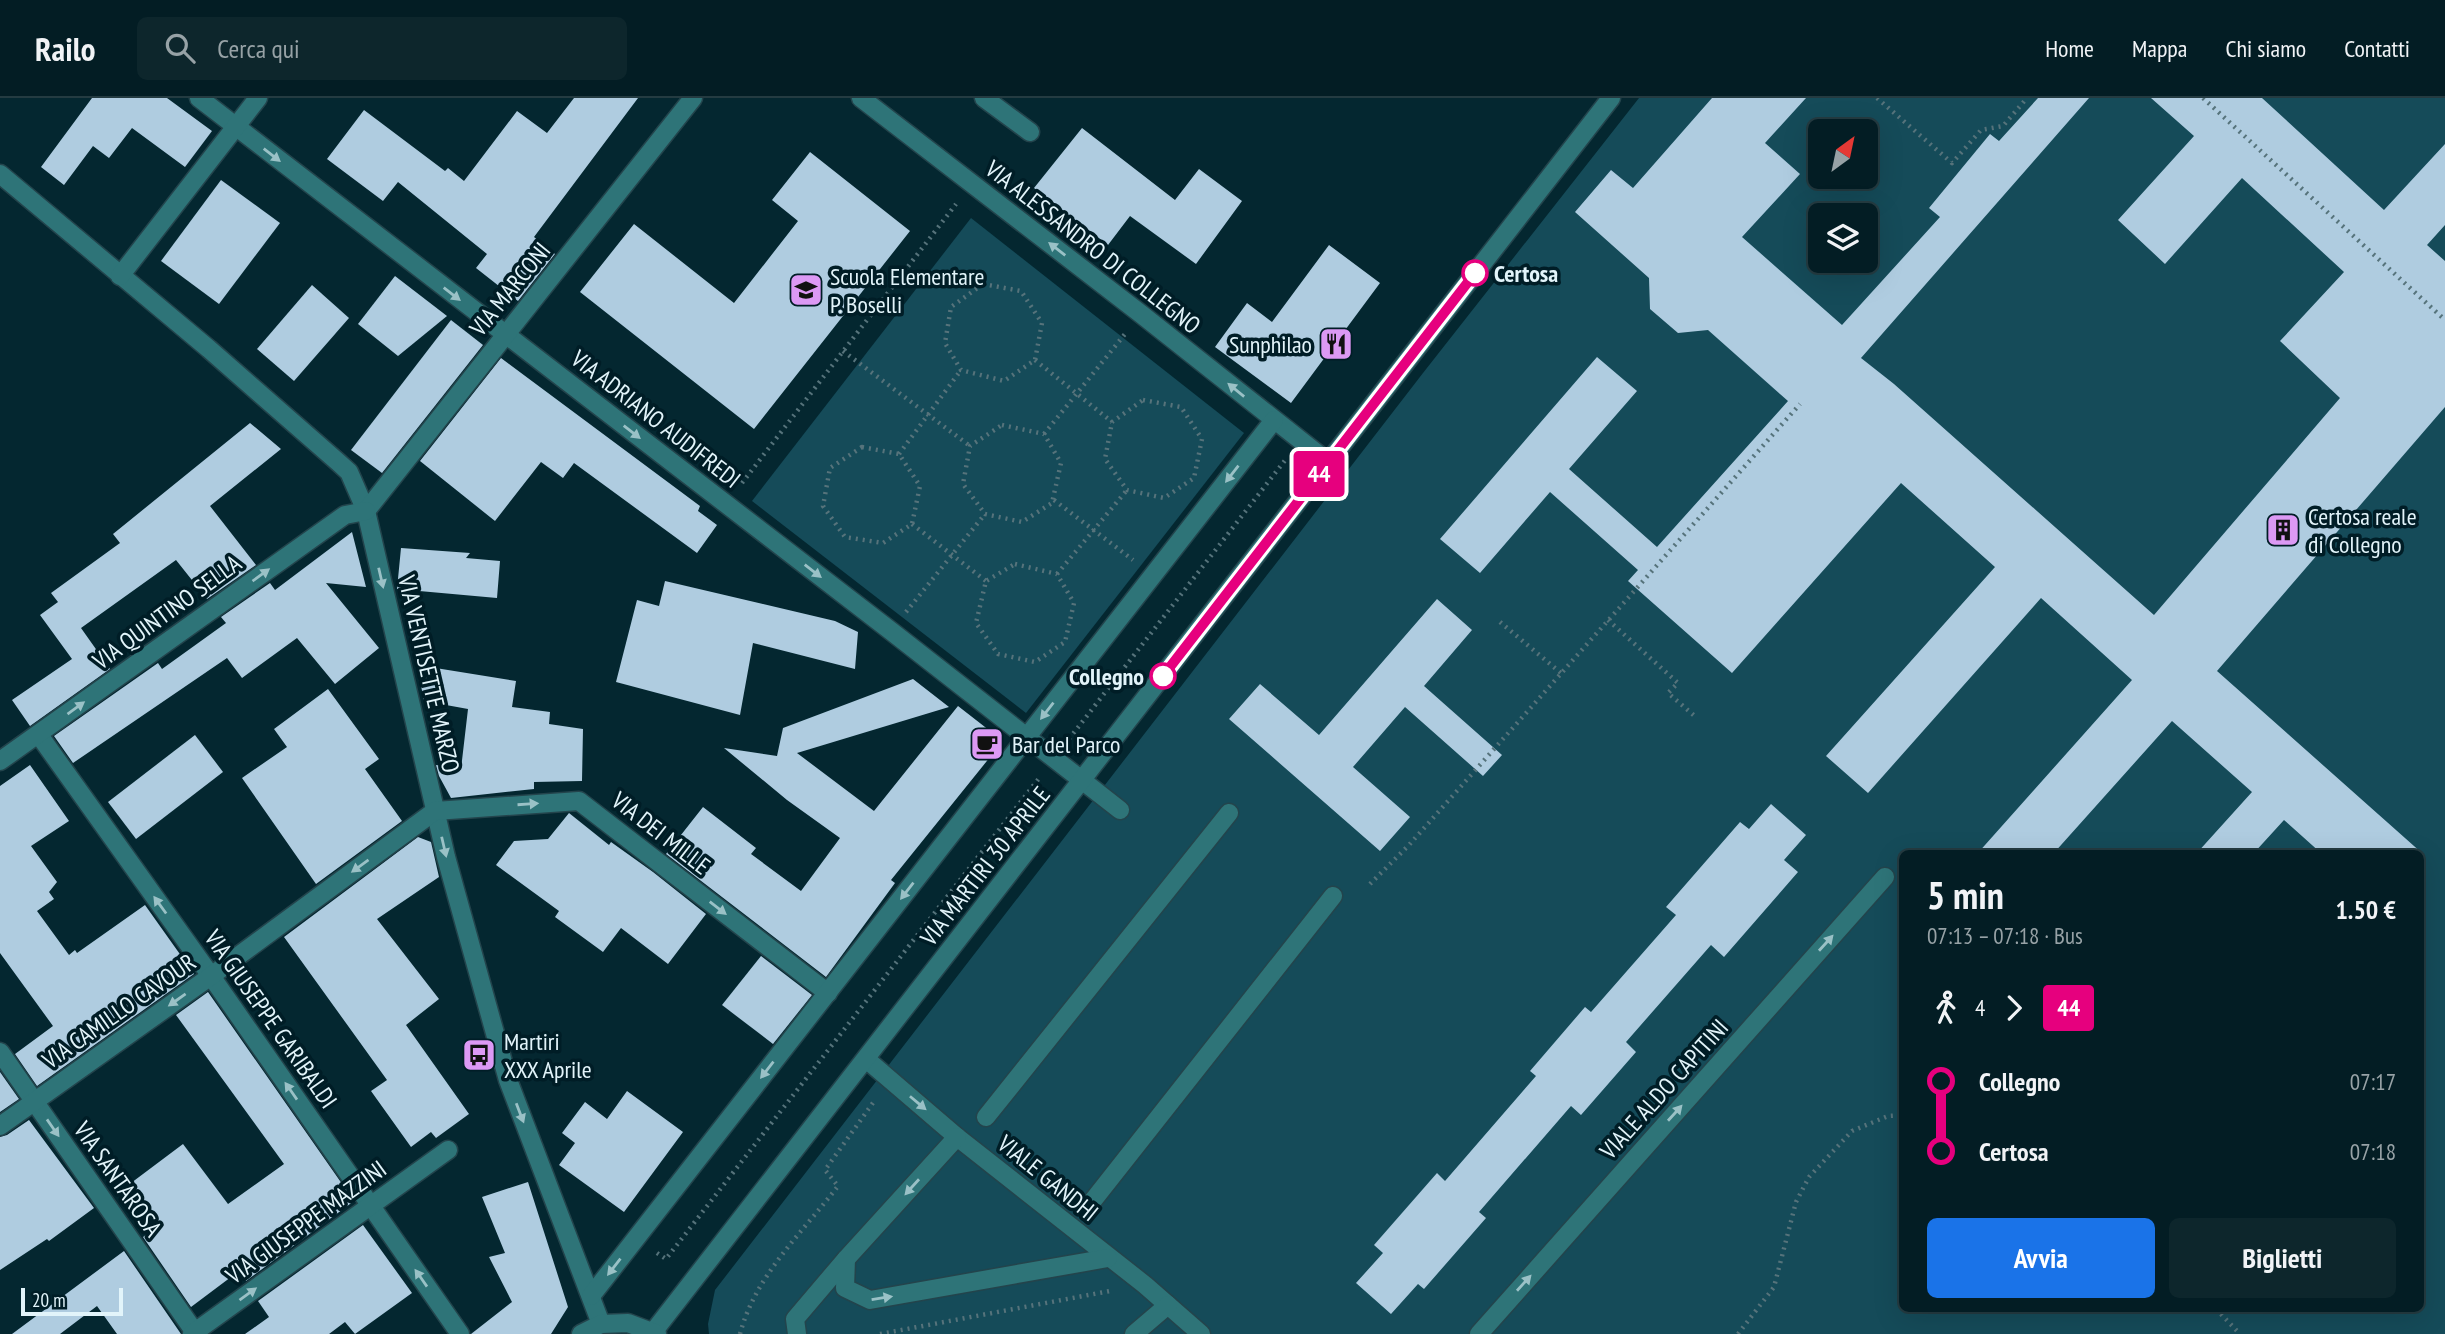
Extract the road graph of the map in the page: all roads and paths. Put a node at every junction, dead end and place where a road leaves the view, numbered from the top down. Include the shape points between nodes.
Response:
1 (198, 98) edge
2 (258, 98) edge
3 (693, 98) edge
4 (861, 98) edge
5 (985, 98) edge
6 (1611, 98) edge
7 (1878, 98) edge
8 (2027, 98) edge
9 (2203, 98) edge
10 (236, 127) junction
11 (1030, 132) dead end
12 (0, 174) edge
13 (971, 184) junction
14 (120, 276) junction
15 (1141, 314) junction
16 (2445, 320) edge
17 (505, 334) junction
18 (843, 351) junction
19 (1035, 360) junction
20 (961, 370) junction
21 (1077, 393) junction
22 (1800, 404) dead end
23 (929, 414) junction
24 (1274, 420) junction
25 (1112, 422) junction
26 (1044, 434) junction
27 (1300, 441) junction
28 (970, 446) junction
29 (899, 454) junction
30 (1328, 463) junction
31 (1127, 490) junction
32 (1054, 500) junction
33 (726, 504) junction
34 (366, 512) junction
35 (985, 514) junction
36 (912, 524) junction
37 (1093, 531) junction
38 (952, 555) junction
39 (1057, 574) junction
40 (1153, 575) junction
41 (986, 582) junction
42 (1608, 620) junction
43 (1500, 622) dead end
44 (891, 631) junction
45 (1561, 673) junction
46 (1697, 718) dead end
47 (38, 735) junction
48 (1027, 736) junction
49 (1054, 758) junction
50 (0, 761) edge
51 (1083, 780) junction
52 (1119, 810) dead end
53 (435, 811) junction
54 (1229, 813) dead end
55 (1885, 877) dead end
56 (1370, 884) dead end
57 (1333, 895) dead end
58 (211, 976) junction
59 (828, 993) junction
60 (0, 1052) edge
61 (866, 1059) junction
62 (890, 1079) junction
63 (34, 1101) junction
64 (1899, 1115) edge
65 (986, 1116) dead end
66 (0, 1126) edge
67 (957, 1137) junction
68 (448, 1150) dead end
69 (1091, 1203) dead end
70 (372, 1206) junction
71 (637, 1237) junction
72 (1108, 1258) junction
73 (846, 1259) junction
74 (1145, 1284) junction
75 (591, 1296) junction
76 (1168, 1305) junction
77 (2219, 1312) edge
78 (601, 1324) junction
79 (195, 1333) edge
80 (656, 1333) edge
81 (460, 1334) edge
82 (581, 1334) edge
83 (740, 1334) edge
84 (797, 1334) edge
85 (880, 1334) edge
86 (1134, 1334) edge
87 (1201, 1334) edge
88 (1479, 1334) edge
89 (1738, 1334) edge
90 (2241, 1334) edge

1 - 10 street, VIA ADRIANO AUDIFREDI
2 - 10 street
3 - 17 street, VIA MARCONI
4 - 13 street, VIA ALESSANDRO DI COLLEGNO
5 - 11 street
6 - 30 street, VIA MARTIRI 30 APRILE
7 - 8 path via 1952,163 1981,130 2003,126
9 - 16 path
10 - 14 street
10 -> 17 street, VIA ADRIANO AUDIFREDI
12 - 14 street, VIA VENTISETTE MARZO
15 -> 13 street, VIA ALESSANDRO DI COLLEGNO
13 - 18 path
14 - 34 street, VIA VENTISETTE MARZO via 349,472
15 - 21 path
24 -> 15 street, VIA ALESSANDRO DI COLLEGNO
17 -> 33 street, VIA ADRIANO AUDIFREDI
17 - 34 street, VIA MARCONI
18 - 23 path
18 - 33 path
19 - 20 path via 1004,381
19 - 20 path via 1042,323 1021,291 983,284 951,307 945,343
19 - 21 path
20 - 23 path
21 - 25 path
21 - 26 path
22 - 42 path
23 - 28 path
23 - 29 path
24 - 27 street, VIA ALESSANDRO DI COLLEGNO
24 -> 40 street, VIA MARTIRI 30 APRILE
25 - 31 path via 1105,459
25 - 31 path via 1143,400 1181,407 1202,439 1194,478 1164,498
26 - 28 path via 1002,425
26 - 32 path via 1060,463
27 - 30 street, VIA ALESSANDRO DI COLLEGNO
27 - 49 path
28 - 35 path via 963,484
29 - 36 path via 920,486
29 - 36 path via 862,447 830,468 823,506 845,537 883,544
30 - 51 street, VIA MARTIRI 30 APRILE
31 - 37 path
32 - 35 path via 1022,522
32 - 37 path
33 -> 44 street, VIA ADRIANO AUDIFREDI
47 -> 34 street, VIA QUINTINO SELLA via 345,515
34 -> 53 street, VIA VENTISETTE MARZO
35 - 38 path
36 - 38 path
37 - 39 path
37 - 40 path
38 - 41 path
38 - 44 path
39 - 41 path via 1015,564
39 - 41 path via 1074,603 1065,642 1035,662 998,654 976,623
40 -> 48 street, VIA MARTIRI 30 APRILE
42 - 45 path
42 - 46 path via 1678,683 1668,693
43 - 45 path
44 - 48 street, VIA ADRIANO AUDIFREDI
45 - 56 path
47 - 50 street, VIA QUINTINO SELLA
58 -> 47 street, VIA GIUSEPPE GARIBALDI
48 - 49 street, VIA ADRIANO AUDIFREDI
48 -> 59 street, VIA MARTIRI 30 APRILE
49 - 51 street, VIA ADRIANO AUDIFREDI
49 - 71 path via 666,1259
51 - 52 street, VIA ADRIANO AUDIFREDI
51 - 61 street, VIA MARTIRI 30 APRILE
53 -> 58 street, VIA CAMILLO CAVOUR
53 -> 59 street, VIA DEI MILLE via 579,801
53 -> 75 street, VIA VENTISETTE MARZO via 508,1080
54 - 65 street
88 -> 55 street, VIALE ALDO CAPITINI
57 - 69 street
58 -> 63 street, VIA CAMILLO CAVOUR
70 -> 58 street, VIA GIUSEPPE GARIBALDI
59 -> 71 street, VIA MARTIRI 30 APRILE
60 - 63 street, VIA SANTAROSA
61 - 62 street, VIALE GANDHI
61 - 80 street, VIA MARTIRI 30 APRILE
62 -> 67 street, VIALE GANDHI
62 - 83 path via 825,1170 838,1186 772,1268 746,1311
63 - 66 street, VIA CAMILLO CAVOUR
63 -> 79 street, VIA SANTAROSA
64 - 89 path via 1852,1131 1809,1177 1796,1202 1774,1287
67 - 72 street, VIALE GANDHI
67 -> 73 street
68 - 70 street, VIA GIUSEPPE MAZZINI
79 -> 70 street, VIA GIUSEPPE MAZZINI
81 -> 70 street, VIA GIUSEPPE GARIBALDI
71 -> 75 street, VIA MARTIRI 30 APRILE
73 -> 72 street via 845,1288 870,1300
72 - 74 street, VIALE GANDHI
73 - 84 street via 795,1319
74 - 76 street, VIALE GANDHI
74 - 85 path
75 - 78 street, VIA VENTISETTE MARZO
76 - 86 street
76 - 87 street, VIALE GANDHI
77 - 90 path
78 - 80 street via 628,1323
78 - 82 street

